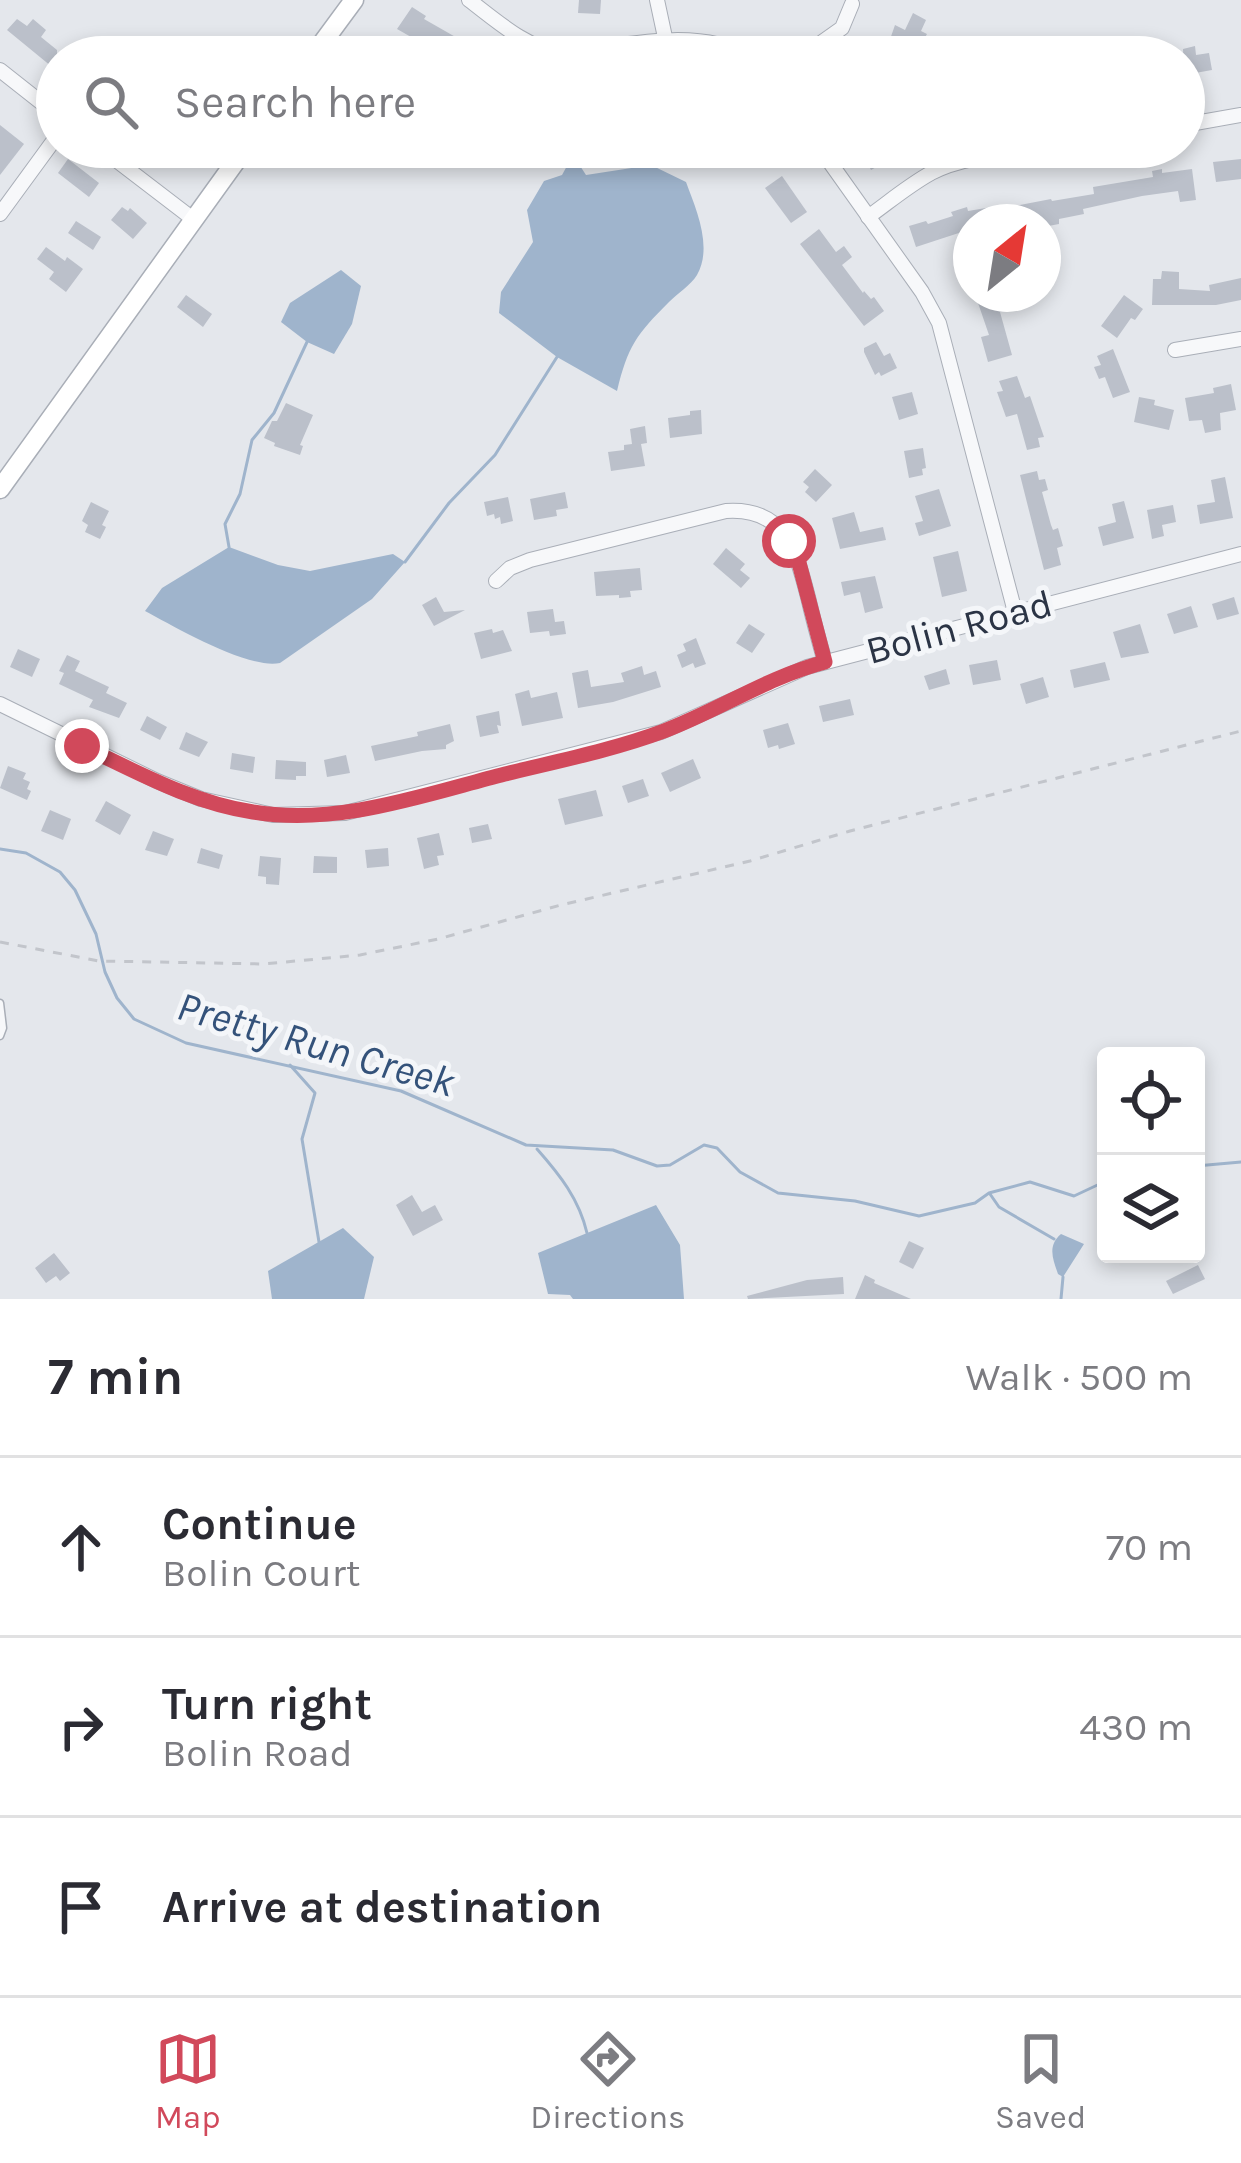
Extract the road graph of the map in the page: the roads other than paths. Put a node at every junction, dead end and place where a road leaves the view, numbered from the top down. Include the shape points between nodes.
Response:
1 (353, 0) edge
2 (469, 0) edge
3 (657, 0) edge
4 (852, 4) dead end
5 (327, 36) edge
6 (518, 36) edge
7 (665, 36) edge
8 (831, 36) edge
9 (0, 70) edge
10 (36, 98) edge
11 (1241, 115) edge
12 (1205, 121) edge
13 (36, 165) edge
14 (127, 168) edge
15 (231, 168) edge
16 (834, 168) edge
17 (944, 168) edge
18 (0, 214) edge
19 (868, 217) junction
20 (194, 218) junction
21 (1241, 339) edge
22 (1175, 350) dead end
23 (0, 489) edge
24 (1241, 554) edge
25 (496, 581) dead end
26 (1015, 612) junction
27 (825, 662) junction
28 (0, 704) edge
29 (0, 1003) edge
30 (0, 1036) edge

1 - 5 main road
2 - 6 street
3 - 7 street
4 - 8 street
9 - 10 street
11 - 12 street
13 - 18 street
14 - 20 street
15 - 20 main road
16 - 19 street
17 - 19 street
19 - 26 street via 939,323
20 - 23 main road
21 - 22 street
24 - 26 street, Bolin Road
25 - 27 street via 530,560 746,512 773,524 794,550
26 - 27 street, Bolin Road
27 - 28 street, Bolin Road via 661,732 321,815 273,815 202,799
29 - 30 lane

